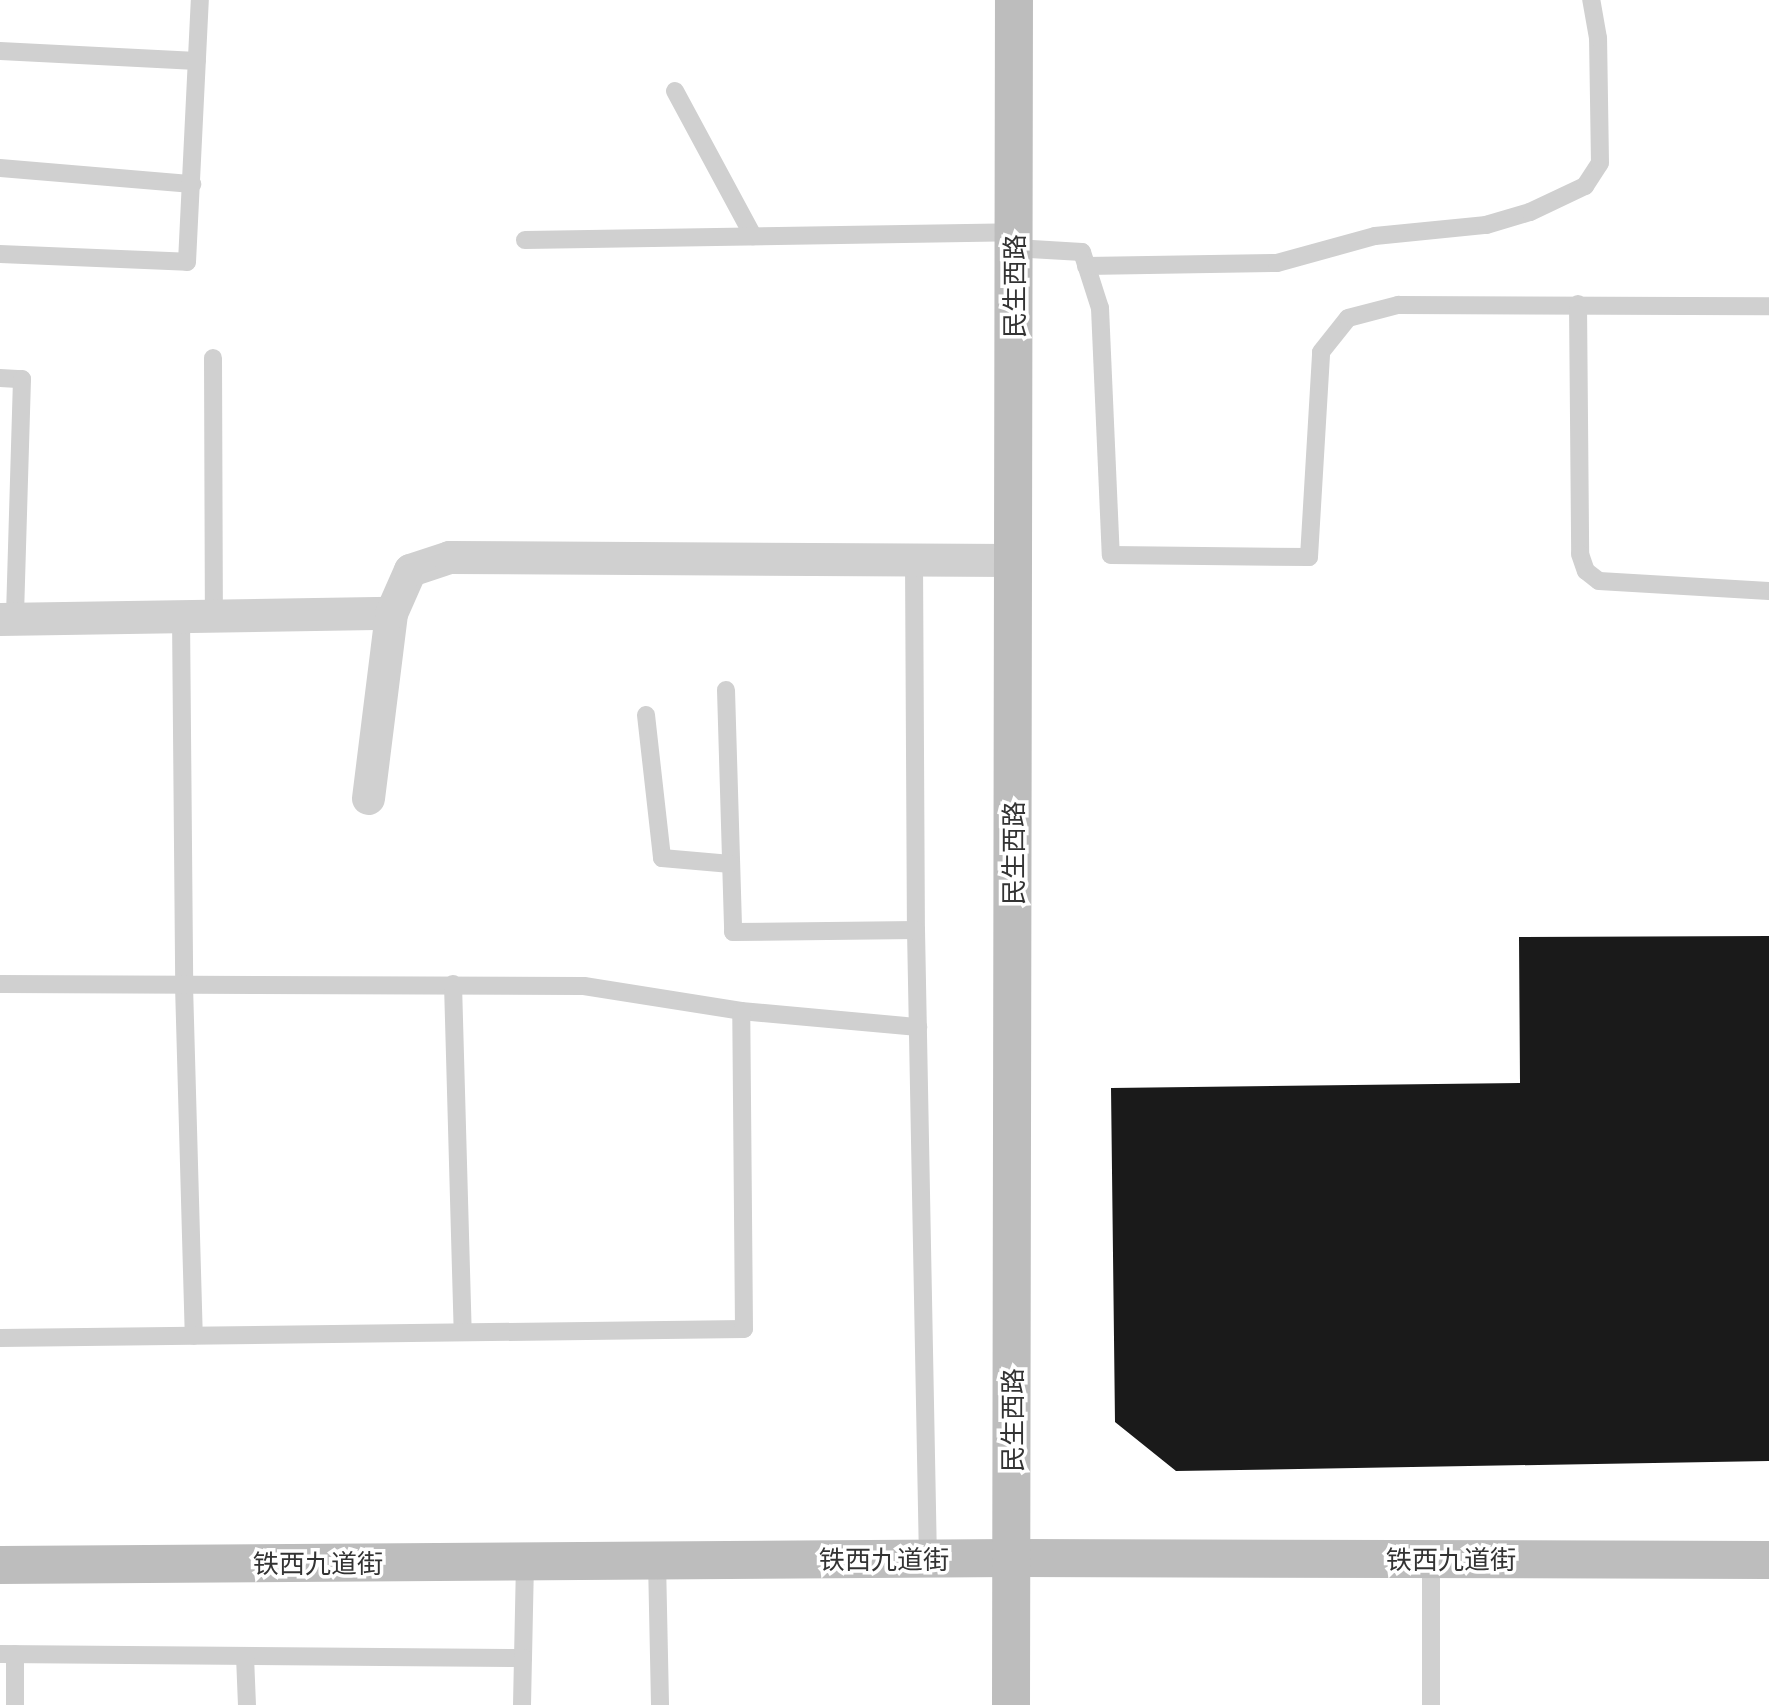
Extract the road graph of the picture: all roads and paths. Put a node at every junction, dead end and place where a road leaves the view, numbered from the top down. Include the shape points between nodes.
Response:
1 (200, 0) edge
2 (1014, 0) edge
3 (1591, 0) edge
4 (0, 51) edge
5 (197, 61) junction
6 (675, 91) dead end
7 (0, 168) edge
8 (192, 184) junction
9 (753, 236) junction
10 (525, 240) dead end
11 (1014, 240) junction
12 (0, 254) edge
13 (1086, 266) junction
14 (1578, 304) junction
15 (1769, 306) edge
16 (213, 358) dead end
17 (0, 378) edge
18 (914, 560) junction
19 (1013, 560) junction
20 (1769, 591) edge
21 (391, 613) junction
22 (214, 616) junction
23 (181, 617) junction
24 (8, 619) edge
25 (726, 690) dead end
26 (646, 715) dead end
27 (368, 798) dead end
28 (731, 864) junction
29 (916, 930) junction
30 (0, 984) edge
31 (453, 984) junction
32 (184, 985) junction
33 (741, 1012) junction
34 (918, 1027) junction
35 (463, 1332) junction
36 (194, 1336) junction
37 (0, 1338) edge
38 (1011, 1558) junction
39 (928, 1559) junction
40 (1431, 1559) junction
41 (1769, 1560) edge
42 (657, 1561) junction
43 (525, 1562) junction
44 (0, 1565) edge
45 (7, 1654) edge
46 (245, 1656) junction
47 (523, 1658) junction
48 (15, 1705) edge
49 (247, 1705) edge
50 (522, 1705) edge
51 (660, 1705) edge
52 (1010, 1705) edge
53 (1431, 1705) edge

1 - 5 lane
2 - 11 main road, 民生西路
3 - 13 lane via 1598,38 1600,163 1586,186 1531,212 1486,225 1375,236 1277,263
4 - 5 lane
5 - 8 lane
6 - 9 lane
7 - 8 lane
8 - 12 lane via 187,262
9 - 10 lane
9 - 11 lane
11 - 13 lane via 1082,252
11 - 19 main road, 民生西路
13 - 14 lane via 1100,308 1111,555 1310,557 1321,352 1348,318 1398,305
14 - 15 lane
14 - 20 lane via 1580,554 1586,571 1599,581
16 - 22 lane
17 - 24 lane via 22,379
18 - 19 street
18 - 21 street via 450,557 410,570
18 - 29 lane
19 - 38 main road, 民生西路
21 - 22 street
21 - 27 street
22 - 23 street
23 - 24 street
23 - 32 lane
25 - 28 lane
26 - 28 lane via 662,858
28 - 29 lane via 733,932
29 - 34 lane
30 - 32 lane
31 - 32 lane
31 - 33 lane via 584,986
31 - 35 lane
32 - 36 lane
33 - 34 lane
33 - 35 lane via 744,1329
34 - 39 lane
35 - 36 lane
36 - 37 lane
38 - 39 main road, 铁西九道街
38 - 40 main road, 铁西九道街
38 - 52 main road, 民生西路
39 - 42 main road, 铁西九道街
40 - 41 main road, 铁西九道街
40 - 53 lane
42 - 43 main road, 铁西九道街
42 - 51 lane
43 - 44 main road, 铁西九道街
43 - 47 lane
45 - 46 lane
45 - 48 lane
46 - 47 lane
46 - 49 lane
47 - 50 lane

